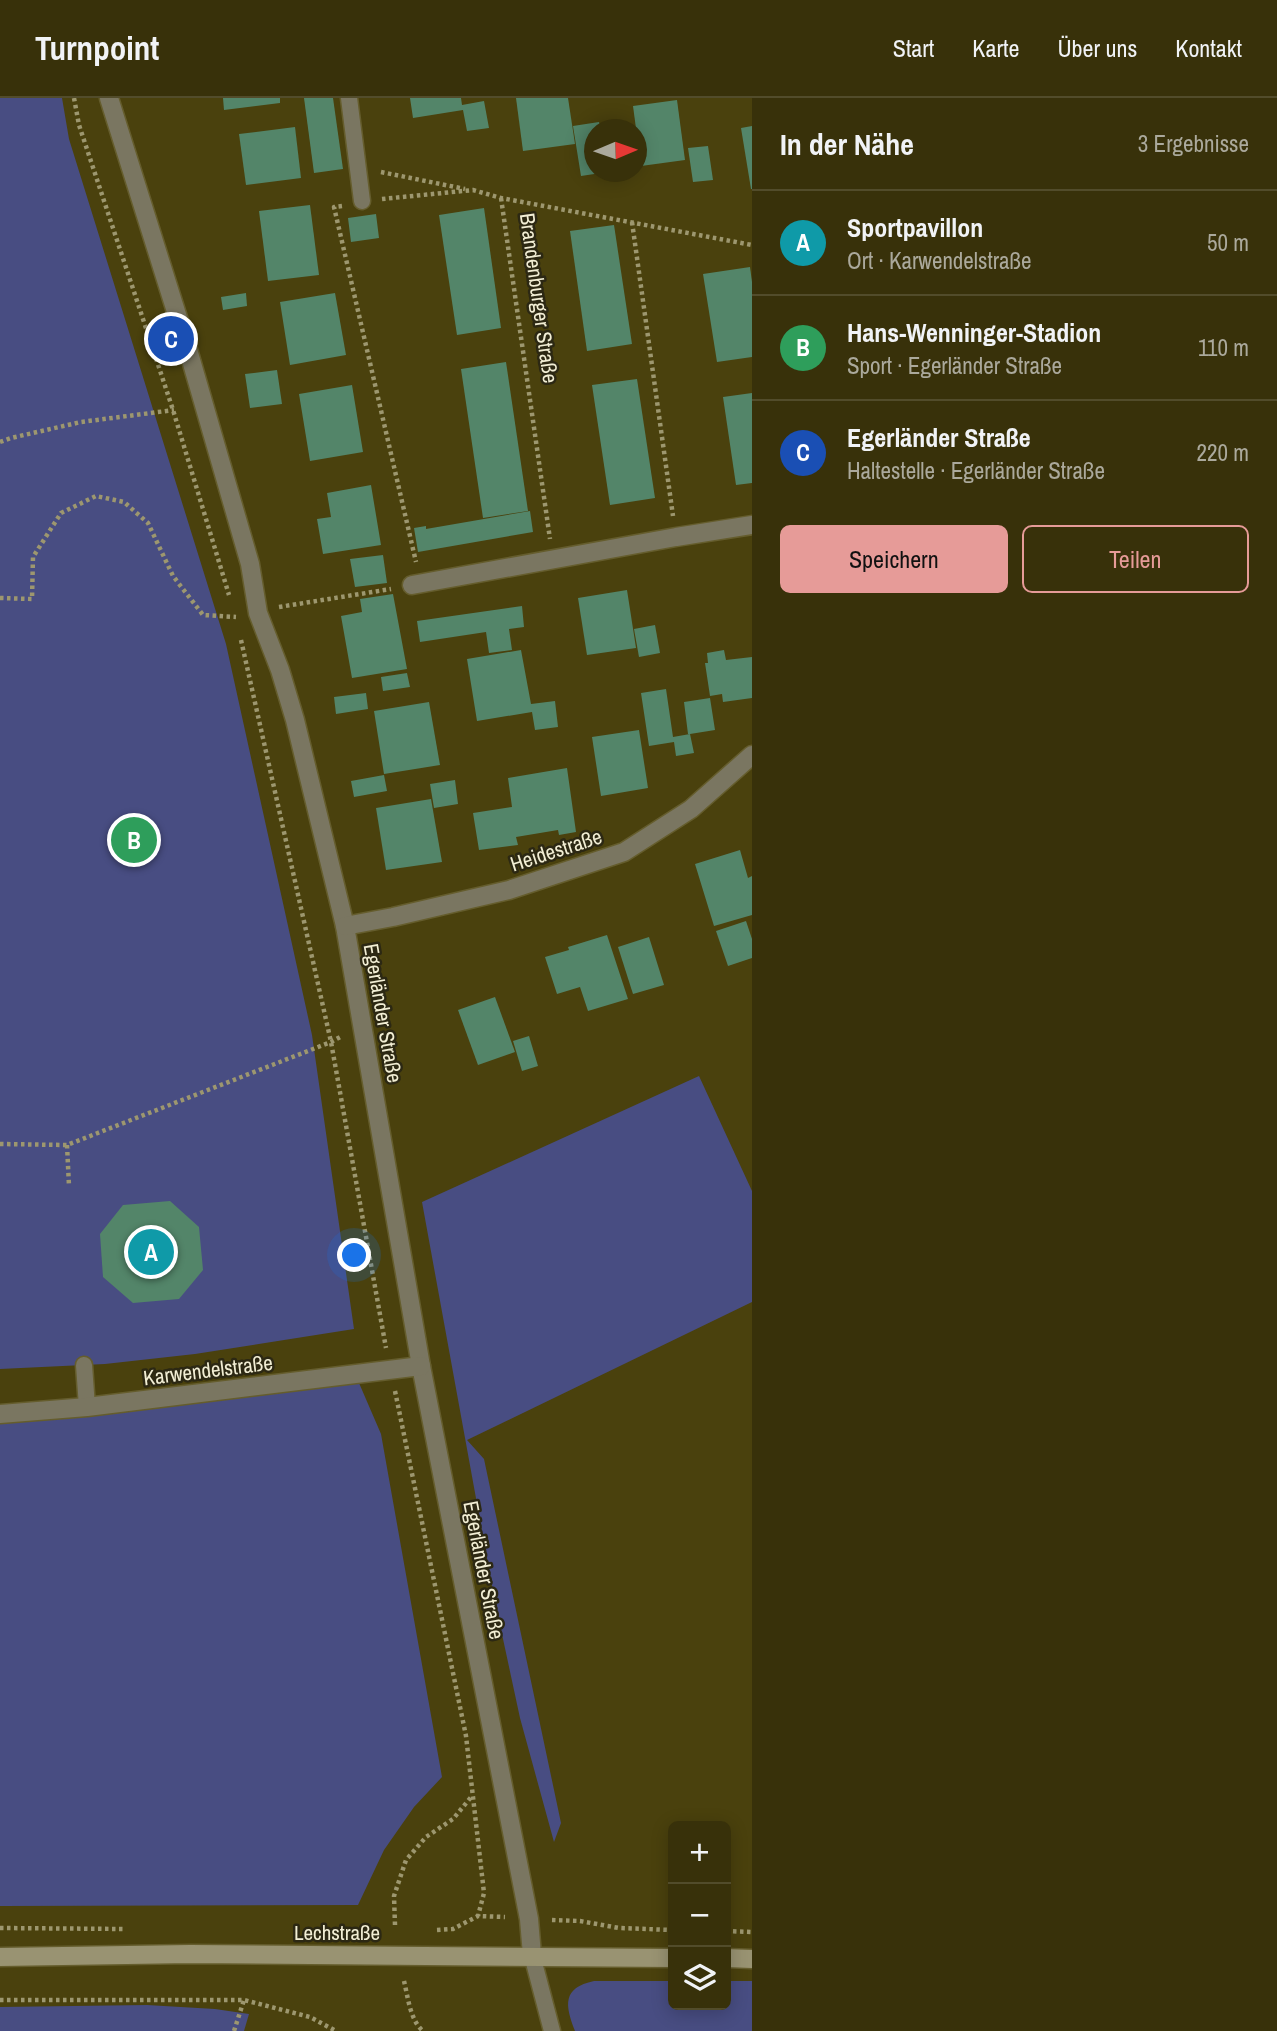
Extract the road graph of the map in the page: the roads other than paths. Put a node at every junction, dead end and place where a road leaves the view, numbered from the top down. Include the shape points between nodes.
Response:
1 (109, 98) edge
2 (349, 98) edge
3 (362, 201) road end
4 (752, 525) edge
5 (416, 584) road end
6 (752, 755) edge
7 (345, 926) junction
8 (84, 1365) dead end
9 (421, 1366) junction
10 (86, 1407) junction
11 (0, 1414) edge
12 (533, 1955) junction
13 (0, 1957) edge
14 (668, 1958) edge
15 (731, 1958) edge
16 (752, 1959) edge
17 (552, 2031) edge

1 - 7 street, Egerländer Straße via 250,564 258,613 295,720
2 - 3 lane
4 - 5 street
6 - 7 street, Heidestraße via 691,809 624,852 509,890
7 - 9 street, Egerländer Straße
8 - 10 lane
9 - 10 street, Karwendelstraße
9 - 12 street, Egerländer Straße
10 - 11 street, Karwendelstraße
12 - 13 main road, Lechstraße
12 - 14 main road, Lechstraße
12 - 17 lane
15 - 16 main road

